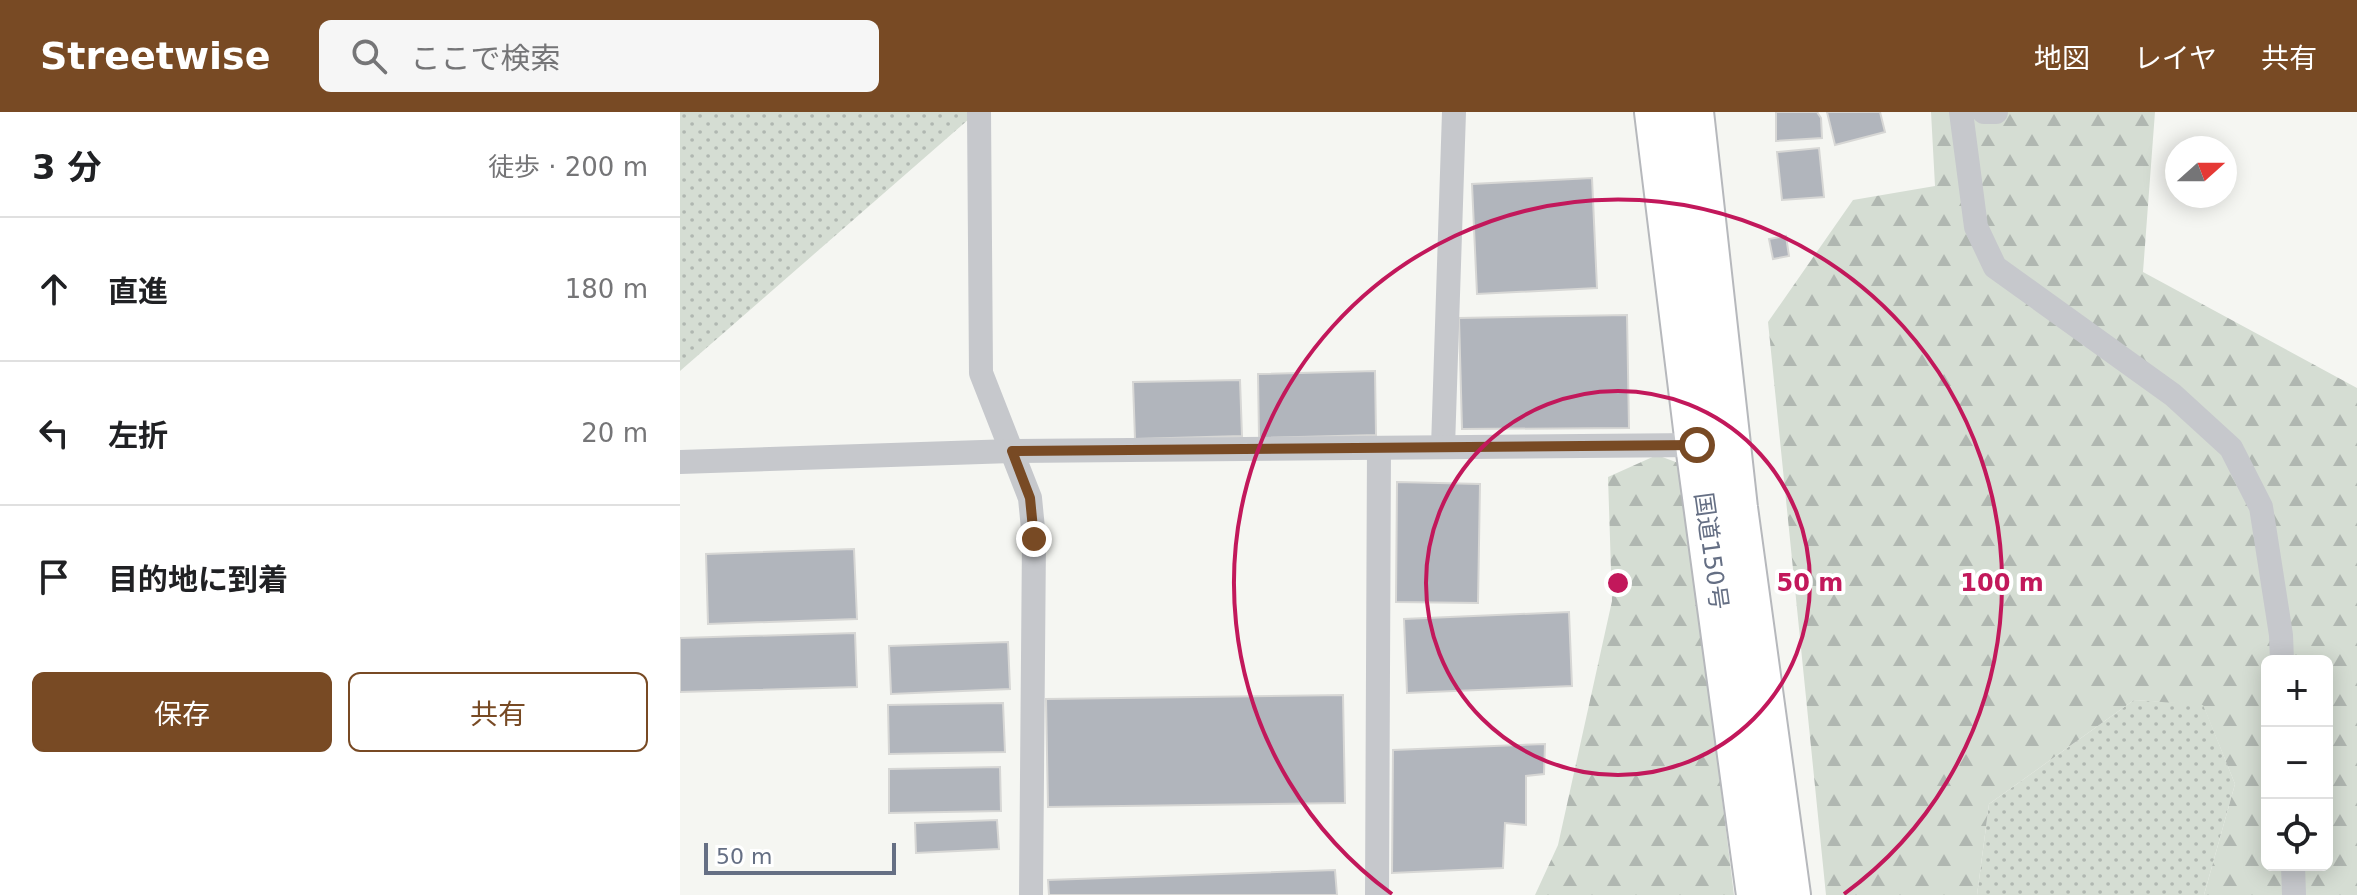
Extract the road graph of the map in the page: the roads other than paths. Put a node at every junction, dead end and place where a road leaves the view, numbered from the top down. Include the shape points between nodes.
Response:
1 (979, 112) edge
2 (1454, 112) edge
3 (1656, 112) edge
4 (1692, 112) edge
5 (1961, 112) edge
6 (1984, 112) edge
7 (1996, 112) edge
8 (1697, 445) junction
9 (1443, 447) junction
10 (1379, 448) junction
11 (1012, 451) junction
12 (680, 462) edge
13 (2282, 655) edge
14 (2293, 871) edge
15 (1031, 895) edge
16 (1377, 895) edge
17 (1758, 895) edge
18 (1789, 895) edge
19 (2294, 895) edge

1 - 11 street via 981,373
2 - 9 street
3 - 8 highway, 国道150号
4 - 18 highway, 国道150号 via 1736,508
5 - 13 street via 1976,227 1995,267 2173,395 2231,448 2261,507
6 - 7 street
8 - 9 street
8 - 17 highway, 国道150号
9 - 10 street
10 - 11 street
10 - 16 street
11 - 12 street
11 - 15 street via 1030,498 1034,539
14 - 19 street

